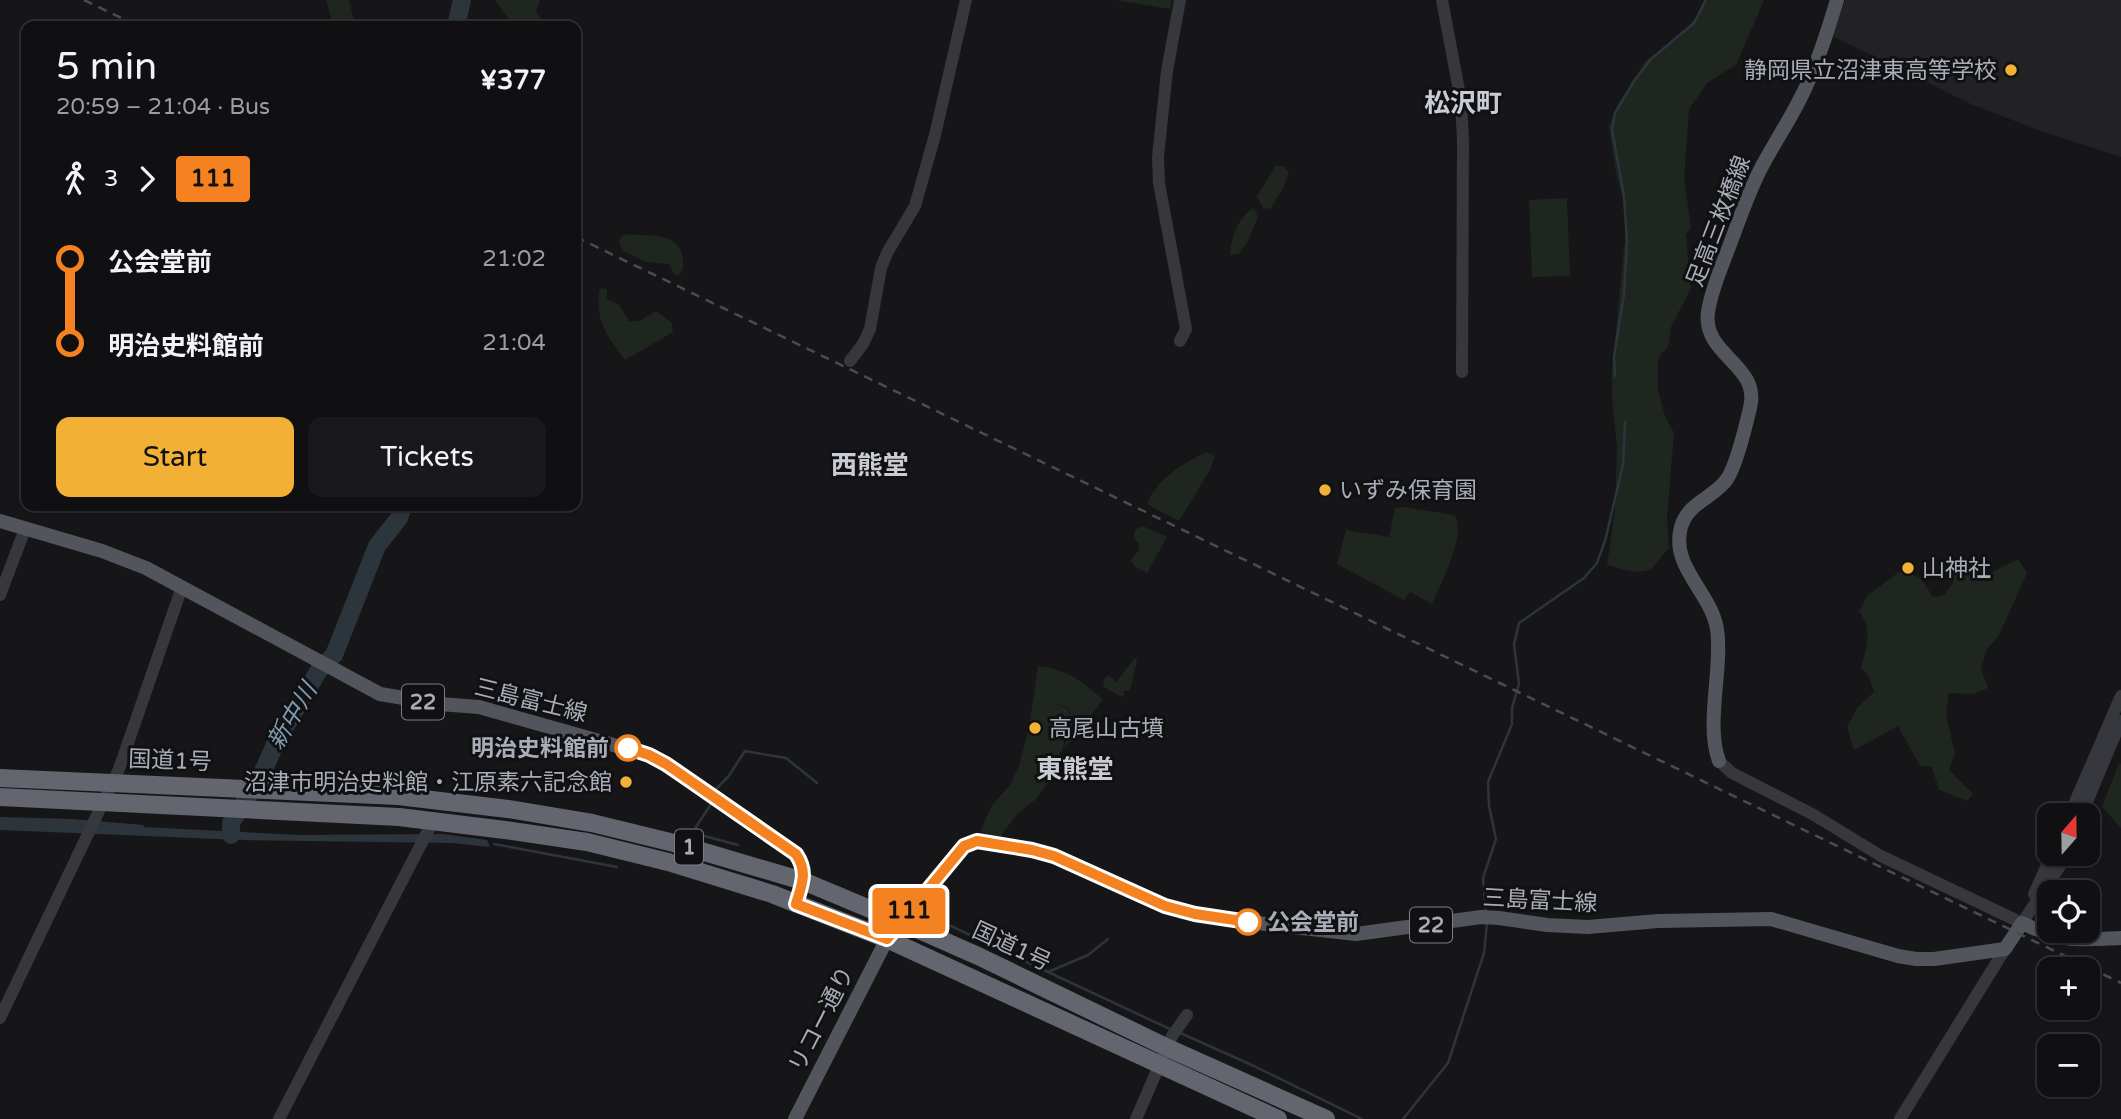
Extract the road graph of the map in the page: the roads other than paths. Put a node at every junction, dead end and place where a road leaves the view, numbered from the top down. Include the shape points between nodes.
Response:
1 (966, 0) edge
2 (1180, 0) edge
3 (1442, 0) edge
4 (1837, 0) edge
5 (1180, 341) dead end
6 (850, 361) dead end
7 (1462, 372) dead end
8 (0, 521) edge
9 (25, 529) junction
10 (182, 587) junction
11 (0, 595) edge
12 (2121, 696) edge
13 (2121, 721) edge
14 (1719, 761) joint
15 (0, 778) edge
16 (113, 782) junction
17 (0, 797) edge
18 (2075, 803) edge
19 (2086, 803) edge
20 (102, 806) junction
21 (433, 823) junction
22 (2047, 866) edge
23 (2060, 866) edge
24 (803, 881) junction
25 (796, 904) junction
26 (901, 922) junction
27 (2022, 923) junction
28 (2121, 938) edge
29 (887, 939) junction
30 (2005, 949) junction
31 (1187, 1015) dead end
32 (0, 1018) edge
33 (1164, 1056) junction
34 (279, 1119) edge
35 (795, 1119) edge
36 (1136, 1119) edge
37 (1278, 1119) edge
38 (1326, 1119) edge
39 (1900, 1119) edge

1 - 6 street via 915,206 887,253 870,329
2 - 5 street via 1158,157 1158,183 1186,329
3 - 7 street via 1461,102
4 - 14 main road, 足高三枚橋線 via 1801,98 1748,196 1707,322 1712,339 1747,378 1752,398 1729,477 1698,501 1685,517 1679,537 1684,564 1717,628 1714,740
8 - 9 main road, 三島富士線 / 22
9 - 10 main road, 三島富士線 / 22 via 102,551
9 - 11 street
10 - 16 street
10 - 24 main road, 三島富士線 / 22 via 380,694 479,707 649,755 796,854 803,864
12 - 18 street
13 - 19 street
14 - 27 street via 1740,778 1881,856
15 - 16 highway, 国道1号 / 1
16 - 20 street
16 - 24 highway, 国道1号 / 1 via 398,796 508,809 662,840
17 - 20 highway, 国道1号 / 1
20 - 21 highway, 国道1号 / 1 via 399,817
20 - 32 street
21 - 25 highway, 国道1号 / 1 via 587,842 668,862
21 - 34 street
22 - 27 street
23 - 27 street
24 - 25 main road
24 - 26 highway, 国道1号 / 1
25 - 29 highway, 国道1号 / 1
26 - 29 main road, 三島富士線
26 - 30 main road, 三島富士線 / 22 via 964,846 977,841 1054,856 1180,910 1326,932 1356,933 1481,918 1588,927 1760,919 1785,922 1898,956 1934,959
26 - 33 highway, 国道1号 / 1 via 978,956
27 - 28 main road via 2067,940
27 - 30 main road
29 - 33 highway, 国道1号 / 1
29 - 35 main road, リコー通り
30 - 39 street
31 - 33 street
33 - 36 street
33 - 37 highway, 国道1号 / 1
33 - 38 highway, 国道1号 / 1

